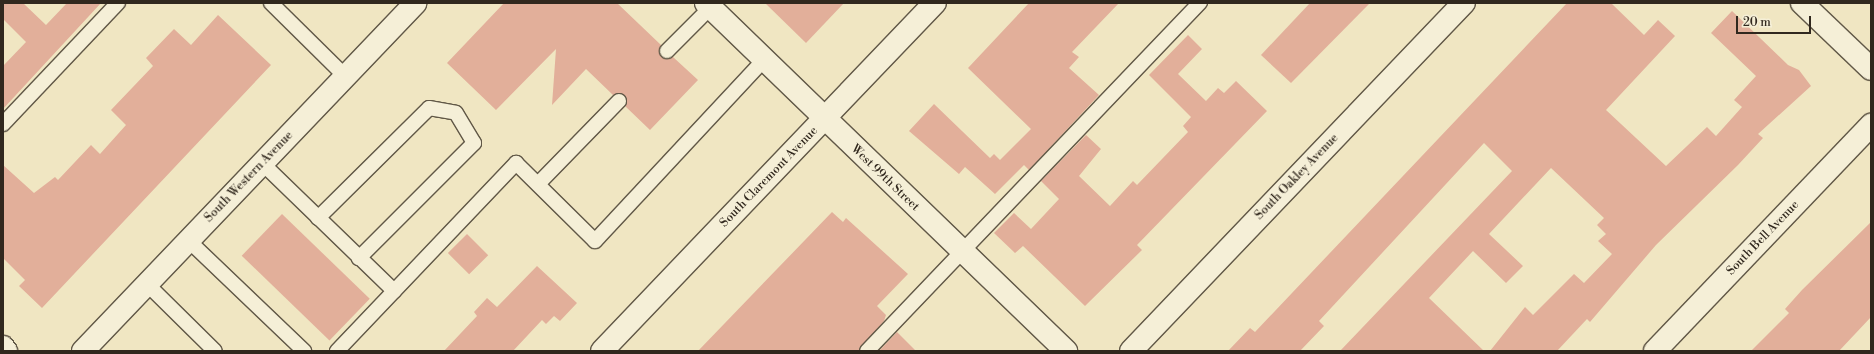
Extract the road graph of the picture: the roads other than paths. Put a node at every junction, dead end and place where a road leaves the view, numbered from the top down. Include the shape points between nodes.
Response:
1 (118, 3) edge
2 (271, 3) edge
3 (415, 3) edge
4 (936, 3) edge
5 (1200, 3) edge
6 (1464, 3) edge
7 (1802, 3) edge
8 (708, 5) edge
9 (667, 51) dead end
10 (764, 60) junction
11 (1871, 69) edge
12 (345, 76) junction
13 (619, 101) dead end
14 (824, 119) junction
15 (3, 124) edge
16 (1871, 125) edge
17 (262, 163) junction
18 (538, 184) junction
19 (318, 218) junction
20 (188, 240) junction
21 (962, 251) junction
22 (359, 258) junction
23 (147, 284) junction
24 (394, 291) junction
25 (3, 347) edge
26 (6, 351) edge
27 (83, 351) edge
28 (215, 351) edge
29 (304, 351) edge
30 (337, 351) edge
31 (602, 351) edge
32 (867, 351) edge
33 (1066, 351) edge
34 (1131, 351) edge
35 (1655, 351) edge

1 - 15 lane
2 - 12 lane
3 - 12 street, South Western Avenue
4 - 14 street, South Claremont Avenue
5 - 21 lane
6 - 34 street, South Oakley Avenue
7 - 11 street
8 - 9 lane
8 - 10 street, West 99th Street
10 - 14 street, West 99th Street
10 - 18 lane via 595,241
12 - 17 street, South Western Avenue
13 - 18 lane
14 - 21 street, West 99th Street
14 - 31 street, South Claremont Avenue
16 - 35 street, South Bell Avenue
17 - 19 lane
17 - 20 street, South Western Avenue
18 - 24 lane via 516,162
19 - 22 lane
19 - 22 lane via 429,108 456,113 474,143
20 - 23 street, South Western Avenue
20 - 29 lane
21 - 32 lane
21 - 33 street, West 99th Street
22 - 24 lane
23 - 27 street, South Western Avenue
23 - 28 lane
24 - 30 lane
25 - 26 street

